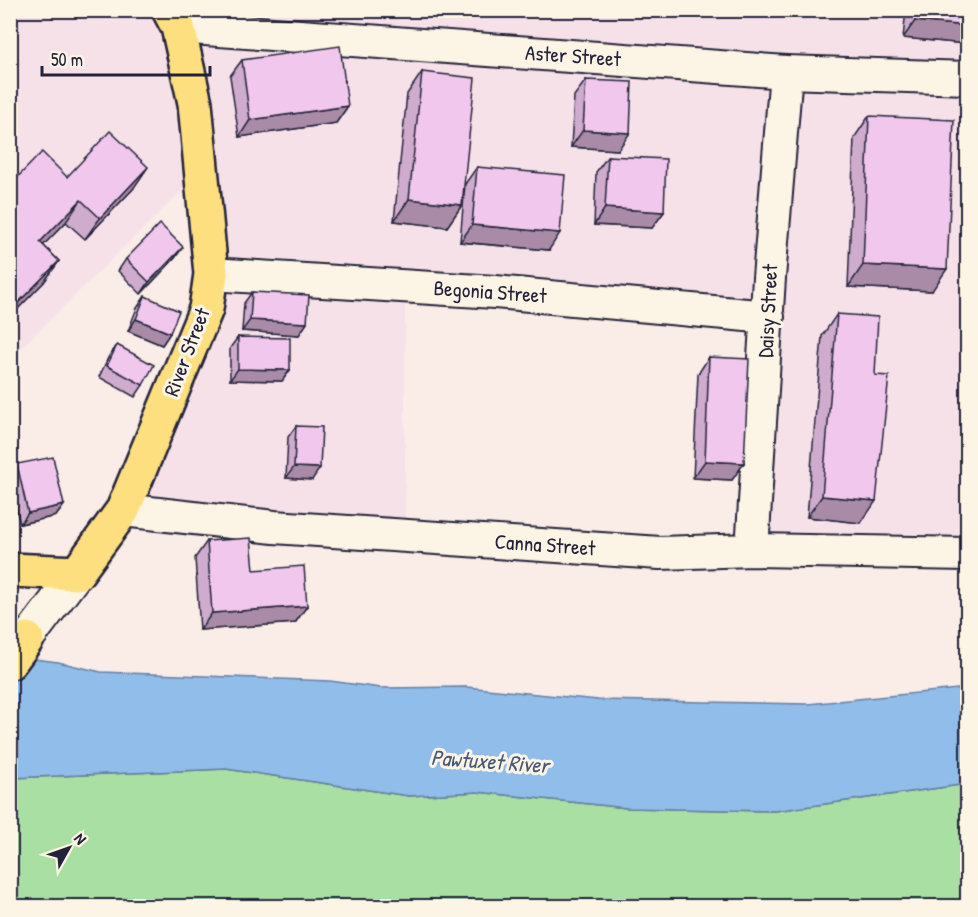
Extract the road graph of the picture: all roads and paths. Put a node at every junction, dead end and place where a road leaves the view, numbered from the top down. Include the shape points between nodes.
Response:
1 (174, 19) edge
2 (786, 72) junction
3 (968, 78) edge
4 (211, 274) junction
5 (768, 317) junction
6 (123, 510) junction
7 (752, 550) junction
8 (968, 554) edge
9 (10, 570) edge
10 (77, 573) junction
11 (19, 650) edge

1 - 2 street, Aster Street
1 - 4 main road, River Street via 195,103
2 - 3 street, Aster Street
2 - 5 street, Daisy Street
4 - 5 street, Begonia Street via 495,292
4 - 6 main road, River Street via 206,309
5 - 7 street, Daisy Street
6 - 7 street, Canna Street via 274,527 648,552
6 - 10 main road, River Street
7 - 8 street, Canna Street
9 - 10 main road
10 - 11 street

